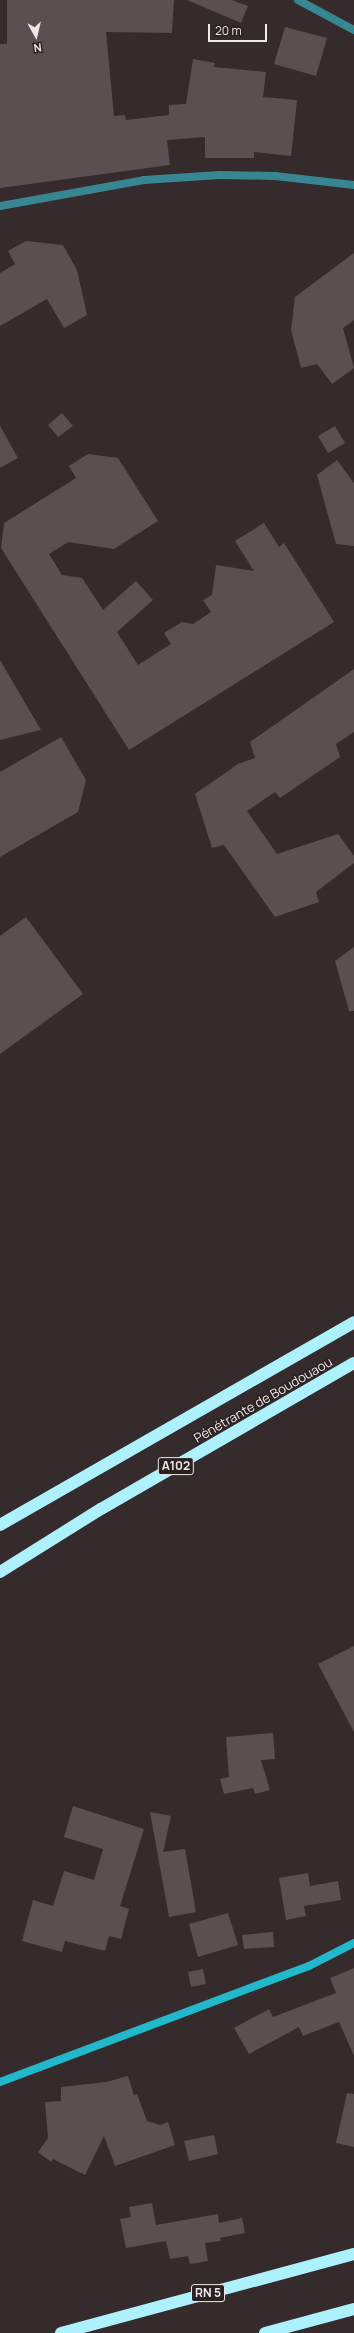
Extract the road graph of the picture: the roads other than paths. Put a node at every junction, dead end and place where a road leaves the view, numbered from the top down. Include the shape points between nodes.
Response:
1 (298, 0) edge
2 (354, 30) edge
3 (354, 185) edge
4 (0, 206) edge
5 (354, 1322) edge
6 (354, 1363) edge
7 (0, 1525) edge
8 (0, 1572) edge
9 (354, 1943) edge
10 (0, 2082) edge
11 (354, 2254) edge
12 (354, 2309) edge
13 (61, 2333) edge
14 (265, 2333) edge

1 - 2 street
3 - 4 street via 275,176 220,175 144,180
5 - 7 highway, Pénétrante de Boudouaou / A102
6 - 8 highway, Pénétrante de Boudouaou / A102 via 101,1509
9 - 10 main road via 309,1966
11 - 13 highway, RN 5
12 - 14 highway

